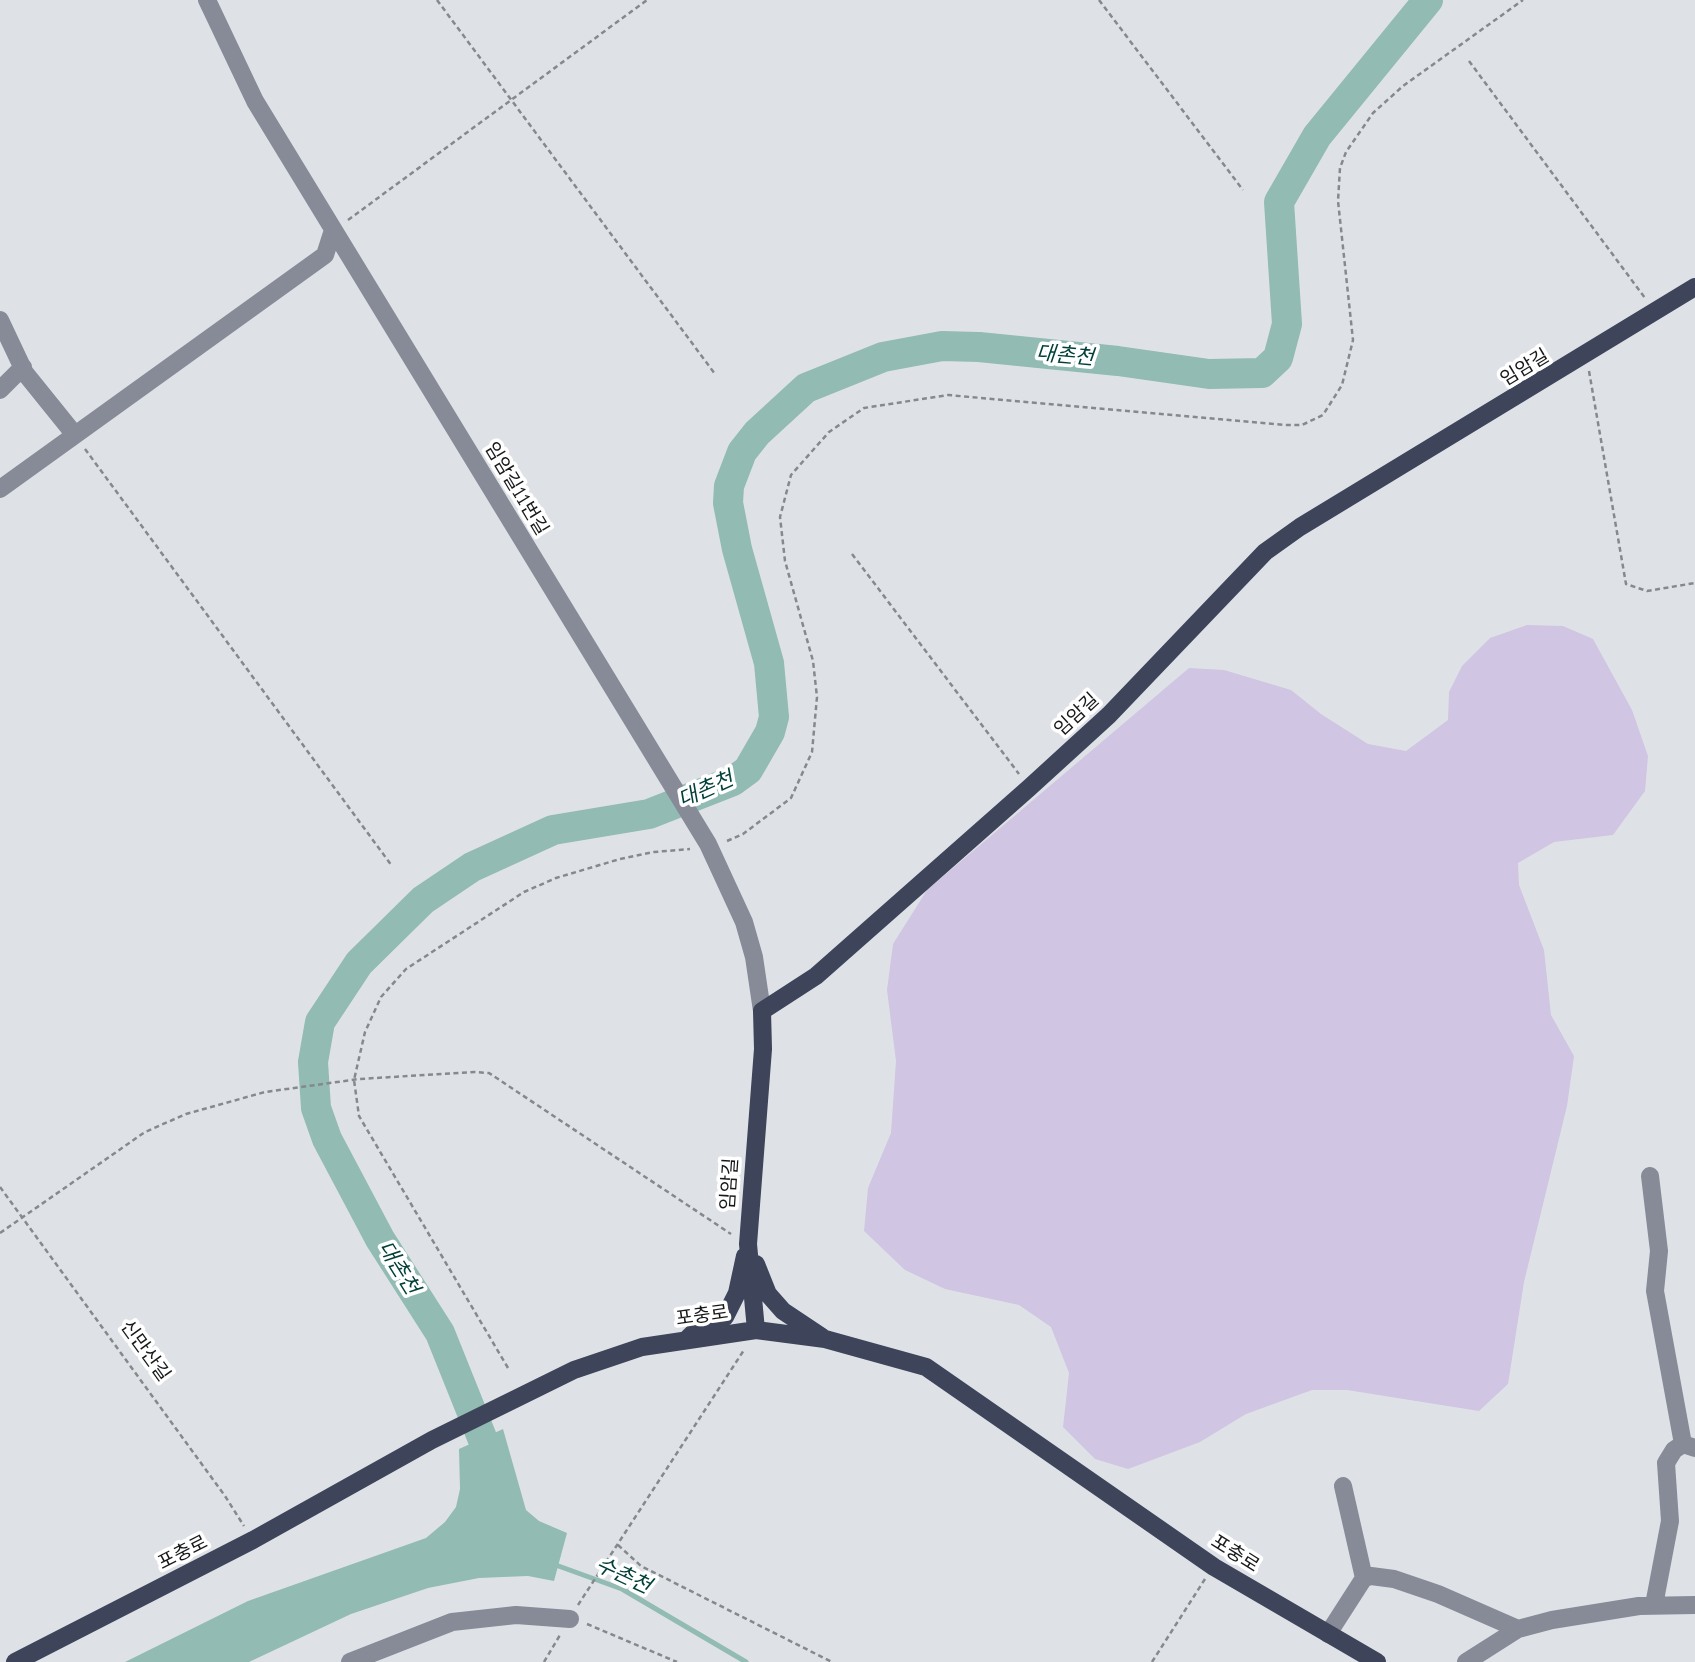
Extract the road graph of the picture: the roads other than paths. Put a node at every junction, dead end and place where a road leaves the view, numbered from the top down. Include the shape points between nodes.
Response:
1 (207, 0) edge
2 (333, 230) junction
3 (1695, 287) edge
4 (0, 320) edge
5 (23, 368) junction
6 (0, 390) edge
7 (75, 435) junction
8 (0, 489) edge
9 (762, 1010) junction
10 (1650, 1175) dead end
11 (748, 1244) junction
12 (756, 1330) junction
13 (688, 1338) junction
14 (825, 1339) junction
15 (1689, 1446) edge
16 (1343, 1486) dead end
17 (1364, 1578) junction
18 (1654, 1605) junction
19 (1695, 1605) edge
20 (574, 1612) road end
21 (1518, 1629) junction
22 (1328, 1634) junction
23 (15, 1662) edge
24 (350, 1662) edge
25 (1377, 1662) edge
26 (1466, 1662) edge

1 - 2 street, 임암길11번길 via 255,101
2 - 7 street via 325,255
2 - 9 street, 임암길11번길 via 709,846 744,922
3 - 9 main road, 임암길 via 1265,552 1109,715 1029,788 816,976
4 - 5 street
5 - 6 street
5 - 7 street
7 - 8 street
9 - 11 main road, 임암길
10 - 15 street via 1659,1251 1655,1291
11 - 12 main road, 임암길
11 - 13 main road via 725,1317 701,1325
11 - 14 main road via 768,1294 782,1311
12 - 13 main road, 포충로
12 - 14 main road, 포충로
13 - 23 main road, 포충로 via 619,1354 519,1395 253,1541
14 - 22 main road, 포충로 via 926,1367 1214,1567
15 - 18 street via 1666,1463 1670,1521
16 - 17 street
17 - 21 street via 1394,1579
17 - 22 street
18 - 19 street
18 - 21 street
20 - 24 street via 452,1622
21 - 26 street
22 - 25 main road, 포충로

